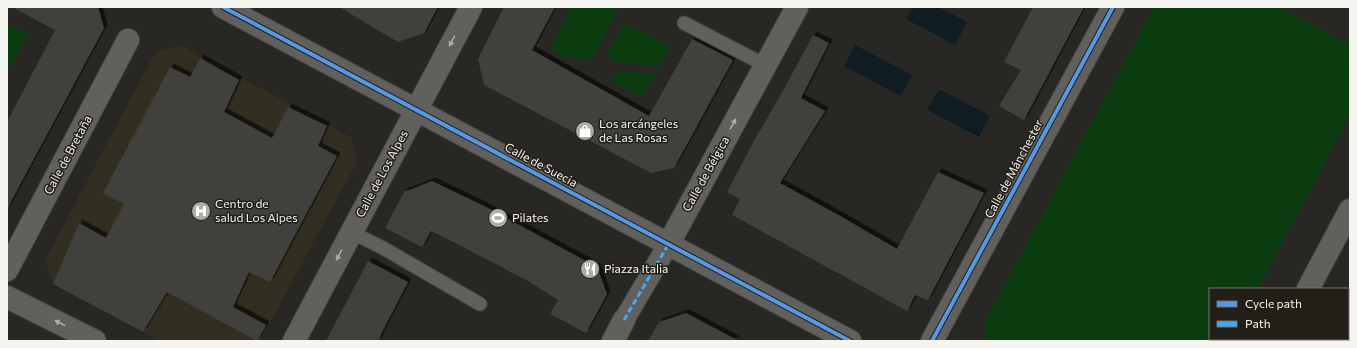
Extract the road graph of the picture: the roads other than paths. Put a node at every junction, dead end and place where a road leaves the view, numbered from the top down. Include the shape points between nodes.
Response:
1 (223, 7) edge
2 (470, 7) edge
3 (797, 7) edge
4 (1113, 7) edge
5 (684, 23) dead end
6 (128, 40) dead end
7 (765, 65) junction
8 (416, 109) junction
9 (1350, 210) edge
10 (352, 232) junction
11 (668, 244) junction
12 (7, 270) edge
13 (1309, 288) edge
14 (7, 297) edge
15 (480, 304) dead end
16 (624, 320) joint
17 (95, 341) edge
18 (294, 341) edge
19 (613, 341) edge
20 (850, 341) edge
21 (932, 341) edge

1 - 8 street, Calle de Suecia
2 -> 8 street, Calle de Los Alpes
3 - 7 street, Calle de Bélgica
4 - 21 street, Calle de Mánchester
5 - 7 lane
6 - 12 street, Calle de Bretaña
11 -> 7 street, Calle de Bélgica
8 - 10 street, Calle de Los Alpes
8 - 11 street, Calle de Suecia
9 - 13 street
10 - 15 lane
10 -> 18 street, Calle de Los Alpes
11 - 16 street, Calle de Bélgica
11 - 20 street, Calle de Suecia
17 -> 14 street
16 - 19 street, Calle de Bélgica

